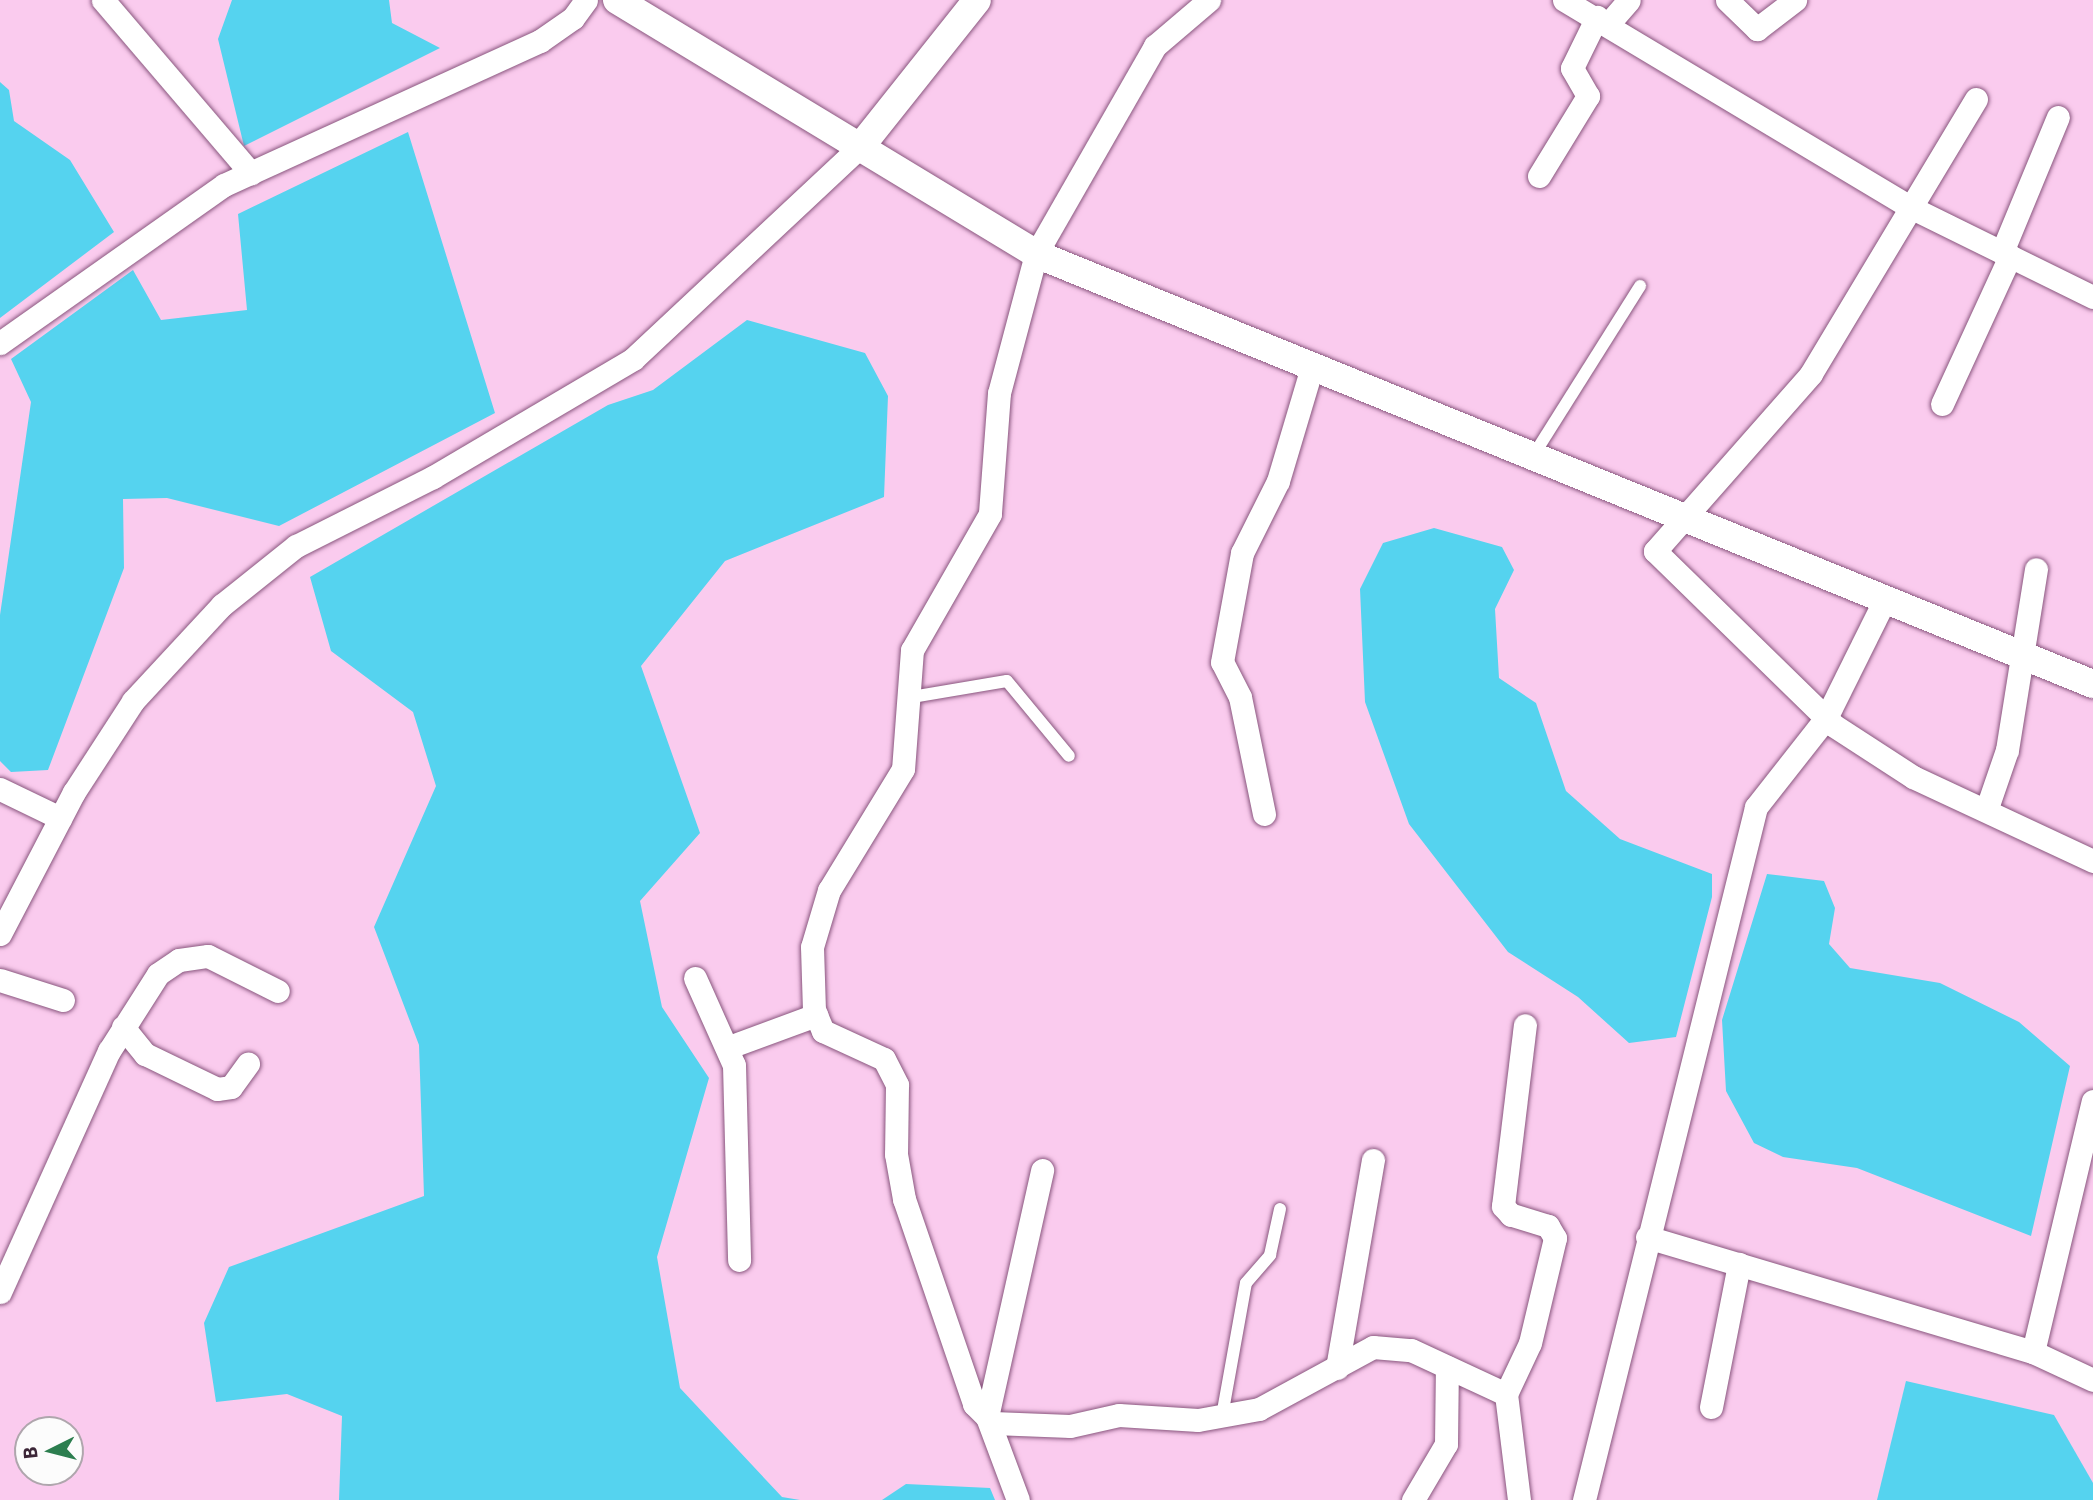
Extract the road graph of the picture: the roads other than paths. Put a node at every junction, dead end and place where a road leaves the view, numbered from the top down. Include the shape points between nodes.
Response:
1 (103, 0) edge
2 (586, 0) edge
3 (617, 0) edge
4 (977, 0) edge
5 (1209, 0) edge
6 (1564, 0) edge
7 (1629, 0) edge
8 (1727, 0) edge
9 (1795, 0) edge
10 (1603, 20) junction
11 (1976, 99) dead end
12 (2058, 117) dead end
13 (861, 146) junction
14 (251, 173) junction
15 (1539, 176) dead end
16 (1908, 206) junction
17 (1036, 254) junction
18 (2006, 254) junction
19 (1640, 286) dead end
20 (2093, 297) edge
21 (0, 343) edge
22 (1312, 366) junction
23 (1942, 404) dead end
24 (1533, 456) junction
25 (1685, 518) junction
26 (2036, 569) dead end
27 (1885, 599) junction
28 (2021, 654) junction
29 (2093, 684) edge
30 (906, 698) junction
31 (1826, 718) junction
32 (1069, 757) dead end
33 (0, 789) edge
34 (1987, 808) junction
35 (1264, 814) dead end
36 (60, 818) junction
37 (2093, 861) edge
38 (0, 934) edge
39 (695, 978) dead end
40 (0, 980) edge
41 (278, 991) dead end
42 (63, 1000) dead end
43 (816, 1015) junction
44 (1525, 1025) dead end
45 (123, 1027) junction
46 (729, 1047) junction
47 (248, 1064) dead end
48 (2093, 1101) edge
49 (1373, 1160) dead end
50 (1042, 1170) dead end
51 (1280, 1209) dead end
52 (1647, 1237) junction
53 (739, 1260) dead end
54 (1739, 1264) junction
55 (0, 1292) edge
56 (2033, 1352) junction
57 (1447, 1367) junction
58 (1337, 1368) junction
59 (2093, 1380) edge
60 (1506, 1394) junction
61 (1711, 1407) dead end
62 (1222, 1416) junction
63 (987, 1417) junction
64 (1017, 1500) edge
65 (1413, 1500) edge
66 (1519, 1500) edge
67 (1584, 1500) edge

1 - 14 street
2 - 14 street via 573,18 540,41
3 - 13 street
4 - 13 street
5 - 17 street via 1155,46
6 - 10 street
7 - 10 street
8 - 9 street via 1757,29
10 - 15 street via 1572,68 1588,96
10 - 16 street
11 - 16 street
12 - 18 street
13 - 17 street
13 - 36 street via 634,359 433,477 296,546 222,605 133,701
14 - 21 street via 136,241
16 - 18 street
16 - 25 street via 1811,374
17 - 22 street
17 - 30 street via 999,393 990,514 926,618 912,650
18 - 20 street
18 - 23 street
19 - 24 lane
22 - 24 street
22 - 35 street via 1278,481 1242,552 1222,662 1240,697
24 - 25 street
25 - 27 street
25 - 31 street via 1655,551
26 - 28 street
27 - 28 street
27 - 31 street
28 - 29 street
28 - 34 street via 2007,750
30 - 32 lane via 1007,681
30 - 43 street via 903,769 829,890 812,947
31 - 34 street via 1913,777
31 - 52 street via 1756,807
33 - 36 street
34 - 37 street
36 - 38 street
39 - 46 street
40 - 42 street
41 - 45 street via 226,962 191,957 158,974
43 - 46 street
43 - 63 street via 823,1031 884,1059 897,1085 896,1154 904,1199 974,1404
44 - 60 street via 1503,1206 1511,1215 1548,1226 1555,1238 1530,1343
45 - 47 street via 145,1054 217,1089 231,1087
45 - 55 street
46 - 53 street
48 - 56 street
49 - 58 street
50 - 63 street
51 - 62 lane via 1270,1255 1246,1283
52 - 54 street
52 - 67 street
54 - 56 street
54 - 61 street
56 - 59 street
57 - 58 street via 1411,1350 1373,1347
57 - 60 street
57 - 65 street via 1446,1444
58 - 62 street via 1259,1409
60 - 66 street
62 - 63 street via 1118,1415 1070,1426 993,1423
63 - 64 street

